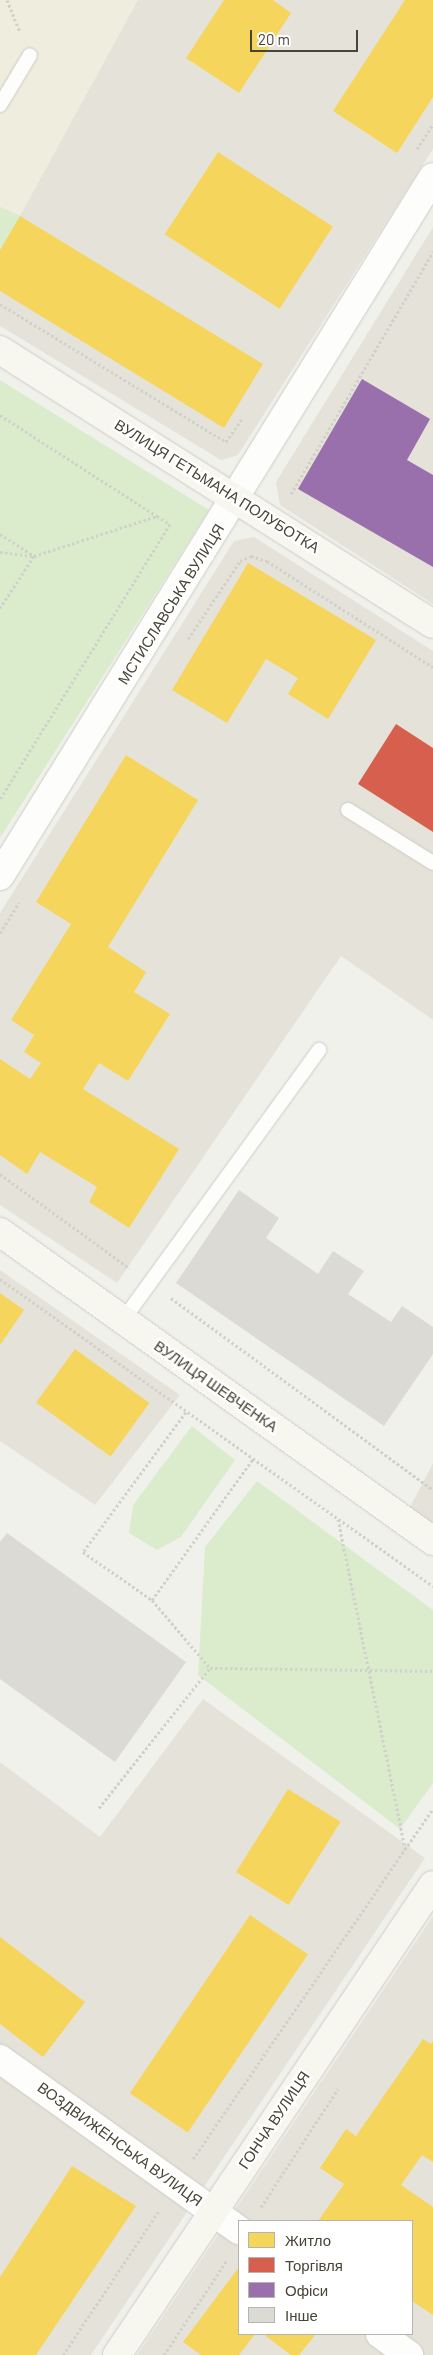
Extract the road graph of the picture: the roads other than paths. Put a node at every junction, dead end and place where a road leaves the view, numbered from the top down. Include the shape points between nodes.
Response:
1 (30, 55) road end
2 (0, 105) edge
3 (433, 177) edge
4 (0, 350) edge
5 (238, 497) junction
6 (433, 624) edge
7 (348, 810) dead end
8 (433, 863) edge
9 (0, 876) edge
10 (319, 1050) dead end
11 (0, 1232) edge
12 (123, 1320) junction
13 (433, 1541) edge
14 (433, 1885) edge
15 (0, 2059) edge
16 (213, 2211) junction
17 (238, 2229) edge
18 (381, 2335) edge
19 (116, 2355) edge
20 (409, 2355) edge

1 - 2 lane
3 - 5 street, МСТИСЛАВСЬКА ВУЛИЦЯ
4 - 5 main road, ВУЛИЦЯ ГЕТЬМАНА ПОЛУБОТКА
5 - 6 main road, ВУЛИЦЯ ГЕТЬМАНА ПОЛУБОТКА
5 - 9 street, МСТИСЛАВСЬКА ВУЛИЦЯ
7 - 8 lane
10 - 12 lane
11 - 12 main road, ВУЛИЦЯ ШЕВЧЕНКА
12 - 13 main road, ВУЛИЦЯ ШЕВЧЕНКА
14 - 16 main road, ГОНЧА ВУЛИЦЯ
15 - 16 street, ВОЗДВИЖЕНСЬКА ВУЛИЦЯ
16 - 17 street, ВОЗДВИЖЕНСЬКА ВУЛИЦЯ
16 - 19 main road, ГОНЧА ВУЛИЦЯ
18 - 20 street

